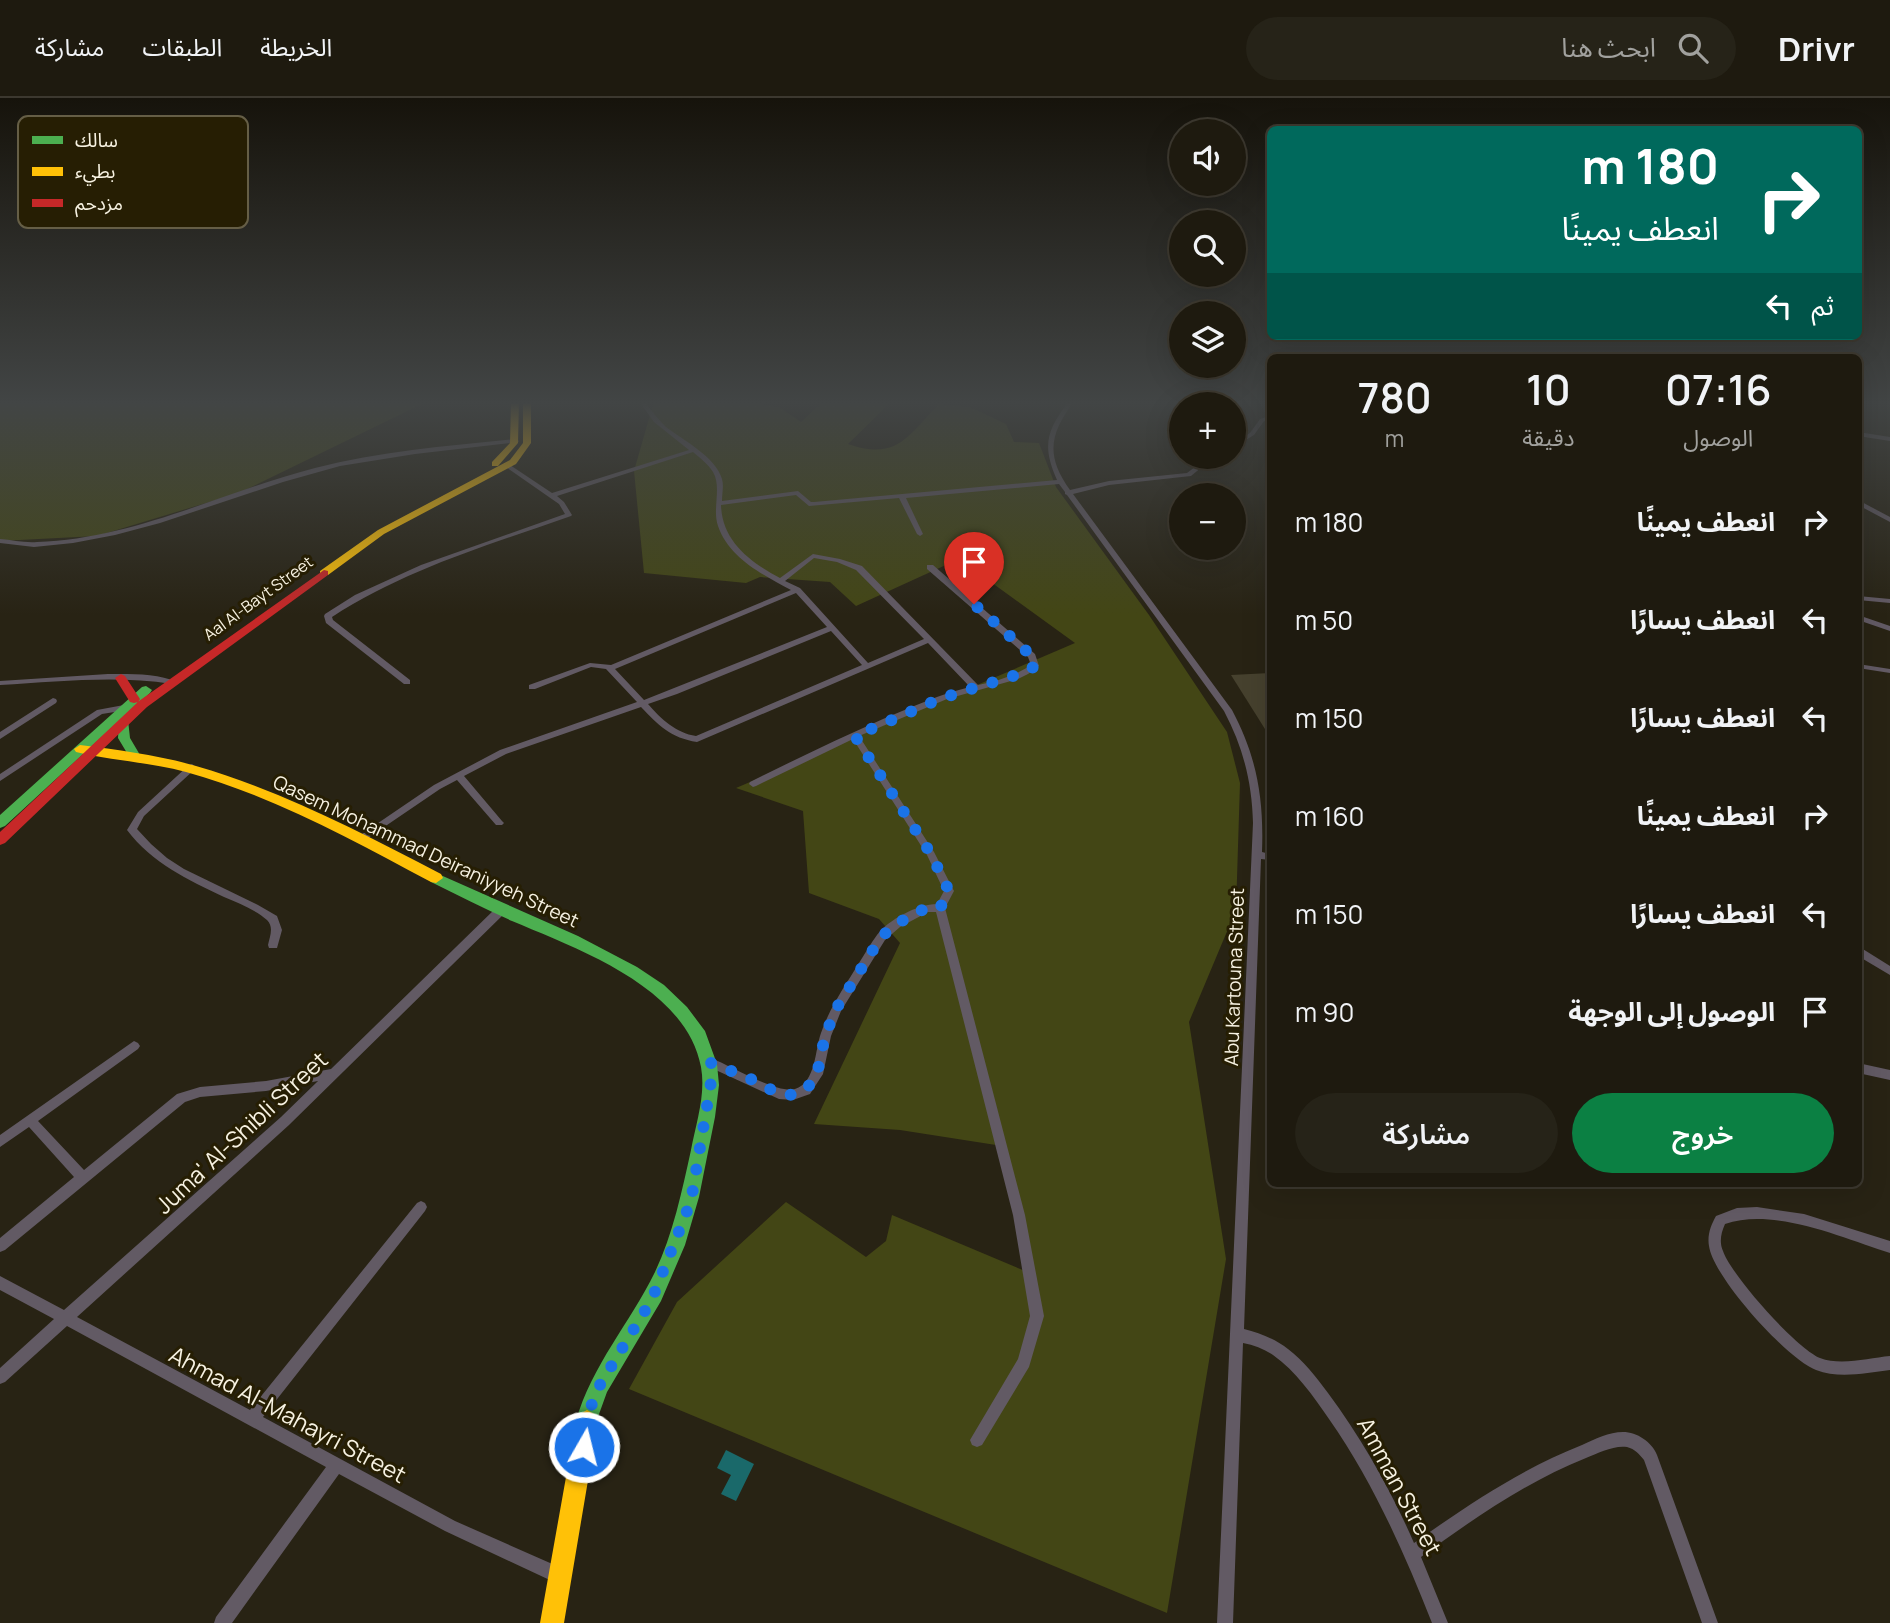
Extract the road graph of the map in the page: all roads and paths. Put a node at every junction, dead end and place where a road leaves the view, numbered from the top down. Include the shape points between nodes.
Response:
1 (313, 472) edge
2 (481, 472) edge
3 (496, 472) edge
4 (517, 472) edge
5 (624, 472) edge
6 (715, 472) edge
7 (1056, 472) edge
8 (1192, 472) edge
9 (1060, 482) junction
10 (1067, 493) junction
11 (551, 495) junction
12 (902, 497) junction
13 (719, 503) junction
14 (1862, 504) edge
15 (1890, 520) edge
16 (920, 534) dead end
17 (0, 541) edge
18 (930, 568) dead end
19 (780, 581) junction
20 (797, 590) junction
21 (1862, 598) edge
22 (1890, 601) edge
23 (1862, 618) edge
24 (832, 628) junction
25 (1890, 629) edge
26 (926, 640) junction
27 (865, 664) junction
28 (1862, 667) edge
29 (611, 668) junction
30 (1890, 671) edge
31 (121, 678) junction
32 (166, 680) junction
33 (407, 681) dead end
34 (0, 683) edge
35 (532, 687) dead end
36 (975, 687) junction
37 (53, 701) dead end
38 (129, 704) junction
39 (641, 704) junction
40 (124, 723) junction
41 (0, 736) edge
42 (855, 736) junction
43 (80, 750) junction
44 (95, 750) junction
45 (131, 755) junction
46 (192, 767) junction
47 (71, 774) junction
48 (458, 775) junction
49 (0, 778) edge
50 (753, 784) dead end
51 (499, 822) dead end
52 (0, 823) edge
53 (362, 838) junction
54 (0, 840) edge
55 (1256, 854) junction
56 (1267, 857) edge
57 (940, 908) junction
58 (502, 910) junction
59 (273, 945) dead end
60 (1862, 953) edge
61 (1890, 971) edge
62 (134, 1046) dead end
63 (711, 1063) junction
64 (1862, 1069) edge
65 (338, 1072) junction
66 (1890, 1075) edge
67 (30, 1120) junction
68 (0, 1142) edge
69 (83, 1178) junction
70 (421, 1207) dead end
71 (0, 1246) edge
72 (1890, 1247) edge
73 (0, 1283) edge
74 (65, 1320) junction
75 (1238, 1335) junction
76 (1890, 1363) edge
77 (0, 1377) edge
78 (252, 1420) junction
79 (977, 1440) dead end
80 (336, 1466) junction
81 (1413, 1553) junction
82 (559, 1576) junction
83 (222, 1623) edge
84 (552, 1623) edge
85 (1226, 1623) edge
86 (1440, 1623) edge
87 (1710, 1623) edge

1 - 17 street via 101,535 44,543
2 - 32 street, Aal Al-Bayt Street via 343,550
3 - 32 street, Aal Al-Bayt Street via 381,532
4 - 11 street
5 - 11 street
6 - 13 street via 721,482
7 - 9 street, Abu Kartouna Street
8 - 10 street
9 - 10 street, Abu Kartouna Street
9 - 12 street
10 - 55 street, Abu Kartouna Street via 1185,650 1243,737 1256,785
11 - 33 street via 568,508 568,517 423,566 328,616
12 - 13 street via 810,504 798,493
12 - 16 street
13 - 19 street via 720,525 727,540 751,563
14 - 15 street
18 - 36 street via 1036,661 1023,673
19 - 20 street
19 - 26 street via 813,556 852,565
20 - 24 street
20 - 29 street
21 - 22 street
23 - 25 street
24 - 27 street
24 - 39 street
26 - 27 street
26 - 36 street
27 - 39 street via 697,738 684,738
28 - 30 street
29 - 35 street via 590,665
29 - 39 street
31 - 32 street
31 - 34 street
31 - 38 street
32 - 38 street, Aal Al-Bayt Street
32 - 40 street, Aal Al-Bayt Street
36 - 42 street
37 - 41 street
38 - 43 street, Aal Al-Bayt Street
38 - 49 street via 94,716
39 - 48 street via 520,744
40 - 44 street, Aal Al-Bayt Street
40 - 45 street
42 - 50 street
42 - 57 street via 931,854 949,891
43 - 44 street, Qasem Mohammad Deiraniyyeh Street
43 - 52 street, Aal Al-Bayt Street
44 - 45 street, Qasem Mohammad Deiraniyyeh Street
44 - 47 street, Aal Al-Bayt Street
45 - 46 street, Qasem Mohammad Deiraniyyeh Street
45 - 47 street
46 - 53 street, Qasem Mohammad Deiraniyyeh Street
46 - 59 street via 138,818 132,830 168,866 273,919 277,930
47 - 54 street, Aal Al-Bayt Street
48 - 51 street
48 - 53 street
53 - 58 street, Qasem Mohammad Deiraniyyeh Street
55 - 56 street
55 - 75 street, Abu Kartouna Street
57 - 63 street via 926,908 881,937 836,1009 817,1074 806,1090 779,1094
57 - 79 street via 1019,1216 1037,1316 1024,1362
58 - 63 street, Qasem Mohammad Deiraniyyeh Street via 635,974 691,1024
58 - 65 street, Juma' Al-Shibli Street
60 - 61 street
62 - 67 street
63 - 82 street via 691,1201 658,1287 597,1390 589,1412
64 - 66 street
65 - 69 street via 187,1096
65 - 74 street, Juma' Al-Shibli Street
67 - 68 street
67 - 69 street
69 - 71 street
70 - 78 street
72 - 76 street via 1798,1220 1740,1212 1721,1220 1714,1239 1720,1261 1778,1332 1806,1357 1837,1367
73 - 74 street, Ahmad Al-Mahayri Street
74 - 77 street, Juma' Al-Shibli Street
74 - 78 street, Ahmad Al-Mahayri Street
75 - 81 street, Amman Street via 1266,1343 1307,1376 1367,1464
75 - 85 street, Abu Kartouna Street
78 - 80 street, Ahmad Al-Mahayri Street
80 - 82 street, Ahmad Al-Mahayri Street
80 - 83 street
81 - 86 street, Amman Street
81 - 87 street via 1532,1473 1595,1447 1629,1440 1650,1455
82 - 84 street

